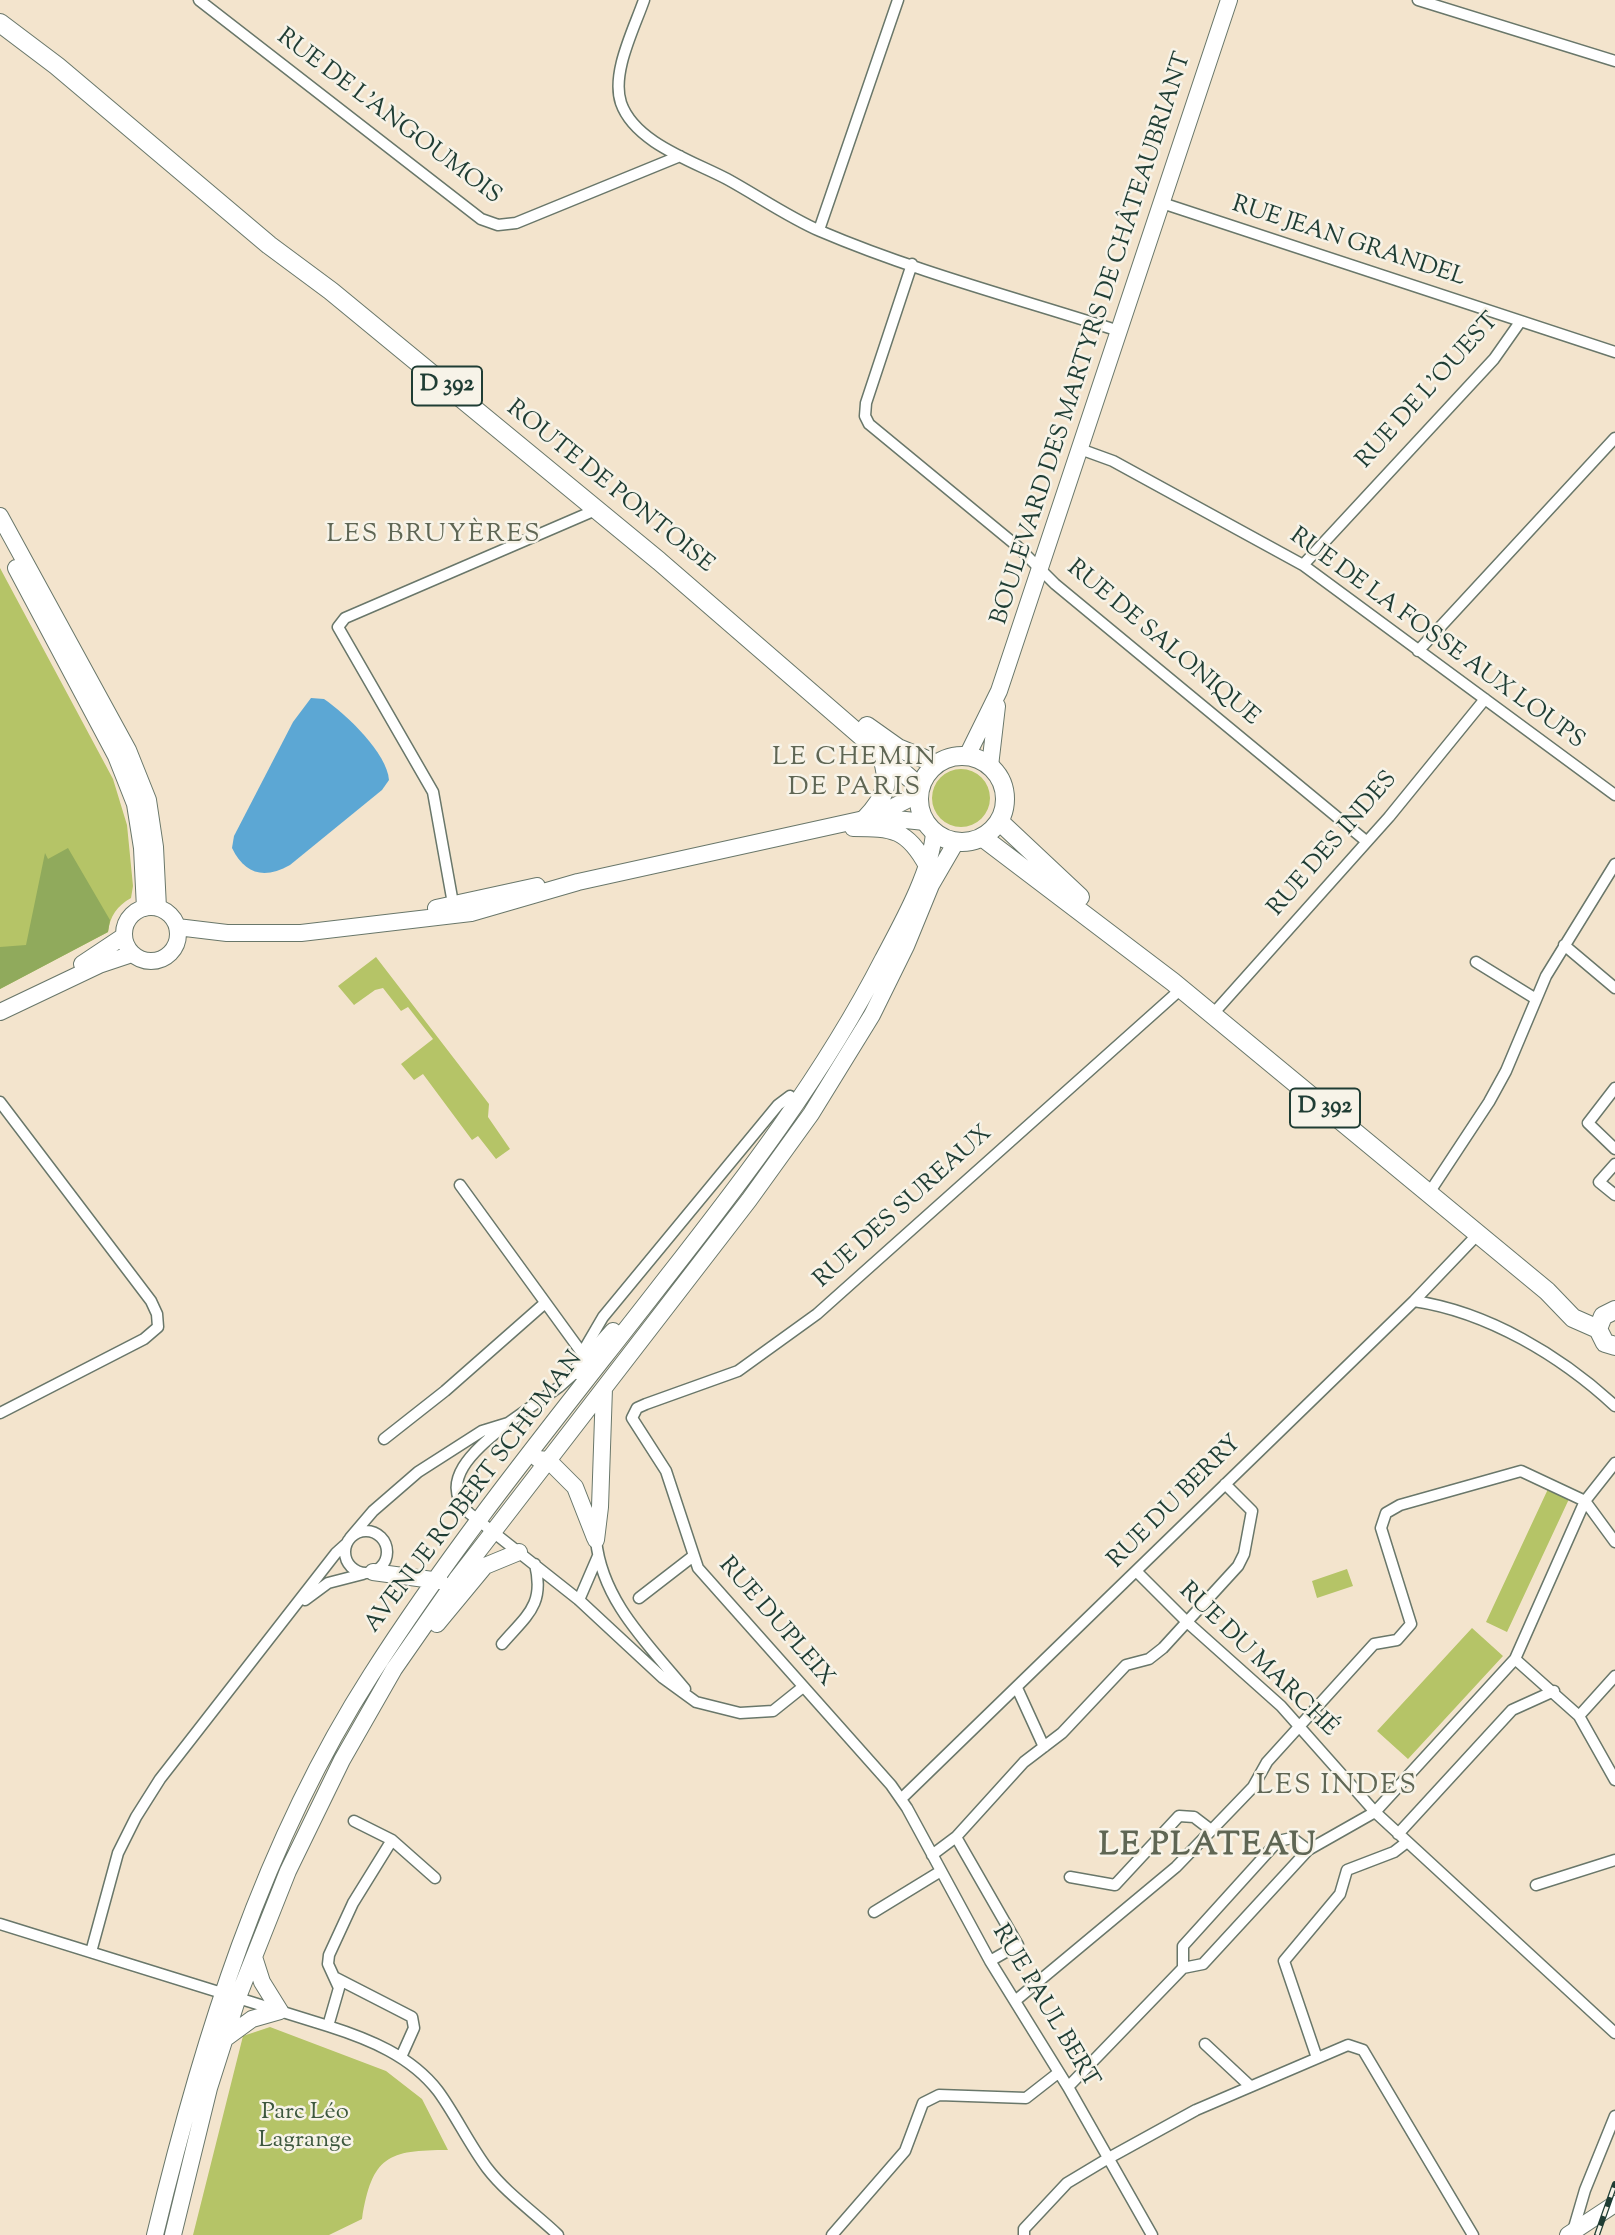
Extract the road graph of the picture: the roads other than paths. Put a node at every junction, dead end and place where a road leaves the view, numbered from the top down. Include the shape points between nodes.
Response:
1 (199, 0) edge
2 (644, 0) edge
3 (898, 0) edge
4 (1229, 0) edge
5 (1418, 0) edge
6 (0, 23) edge
7 (1615, 61) edge
8 (680, 156) junction
9 (1162, 203) junction
10 (819, 230) junction
11 (912, 264) junction
12 (1520, 322) junction
13 (1119, 331) junction
14 (1615, 352) edge
15 (1615, 438) edge
16 (1080, 449) junction
17 (598, 509) junction
18 (0, 516) edge
19 (0, 538) edge
20 (1303, 565) junction
21 (1041, 568) junction
22 (726, 616) junction
23 (1418, 651) junction
24 (999, 691) junction
25 (1485, 699) junction
26 (880, 752) junction
27 (967, 756) junction
28 (937, 764) junction
29 (990, 766) junction
30 (919, 791) junction
31 (1615, 795) edge
32 (869, 818) junction
33 (999, 821) junction
34 (930, 827) junction
35 (826, 828) junction
36 (982, 837) junction
37 (1366, 841) junction
38 (956, 842) junction
39 (1615, 864) edge
40 (927, 866) junction
41 (152, 908) junction
42 (454, 910) junction
43 (176, 935) junction
44 (124, 936) junction
45 (1564, 945) junction
46 (132, 954) junction
47 (1476, 962) dead end
48 (1177, 985) junction
49 (1615, 988) edge
50 (26, 999) junction
51 (1536, 999) junction
52 (0, 1012) edge
53 (1212, 1015) junction
54 (1615, 1088) edge
55 (796, 1097) junction
56 (0, 1102) edge
57 (796, 1136) junction
58 (1615, 1149) edge
59 (1615, 1164) edge
60 (460, 1185) dead end
61 (1429, 1193) junction
62 (1615, 1195) edge
63 (704, 1231) junction
64 (1478, 1234) junction
65 (1414, 1301) junction
66 (545, 1303) junction
67 (1605, 1318) edge
68 (1615, 1346) edge
69 (582, 1353) junction
70 (577, 1371) junction
71 (604, 1388) junction
72 (1615, 1406) edge
73 (0, 1413) edge
74 (632, 1418) joint
75 (508, 1423) junction
76 (384, 1439) dead end
77 (526, 1459) junction
78 (548, 1460) junction
79 (1615, 1463) edge
80 (1225, 1484) junction
81 (1586, 1501) junction
82 (485, 1526) junction
83 (348, 1541) junction
84 (1615, 1542) edge
85 (597, 1548) junction
86 (519, 1552) junction
87 (692, 1557) junction
88 (535, 1564) junction
89 (370, 1572) junction
90 (1137, 1572) junction
91 (456, 1580) junction
92 (433, 1582) junction
93 (639, 1598) dead end
94 (579, 1600) junction
95 (295, 1608) junction
96 (1186, 1622) junction
97 (502, 1644) dead end
98 (1515, 1659) junction
99 (1615, 1676) edge
100 (803, 1687) junction
101 (1017, 1688) junction
102 (1554, 1691) junction
103 (376, 1700) junction
104 (696, 1702) junction
105 (1578, 1716) junction
106 (1299, 1726) junction
107 (1044, 1747) junction
108 (1615, 1780) edge
109 (901, 1799) junction
110 (1375, 1812) junction
111 (354, 1821) dead end
112 (1211, 1830) junction
113 (956, 1837) junction
114 (1403, 1838) junction
115 (392, 1840) junction
116 (1308, 1850) junction
117 (932, 1855) junction
118 (1615, 1860) edge
119 (941, 1871) junction
120 (1070, 1877) dead end
121 (435, 1878) dead end
122 (1536, 1885) dead end
123 (874, 1912) dead end
124 (1, 1925) edge
125 (91, 1952) junction
126 (254, 1957) junction
127 (990, 1961) junction
128 (1183, 1968) junction
129 (336, 1978) junction
130 (221, 1992) junction
131 (238, 1997) junction
132 (1015, 2001) junction
133 (281, 2011) junction
134 (328, 2026) junction
135 (1615, 2033) edge
136 (225, 2039) junction
137 (1205, 2044) dead end
138 (401, 2057) junction
139 (1317, 2058) junction
140 (1058, 2073) junction
141 (1250, 2086) junction
142 (1068, 2087) junction
143 (1615, 2116) edge
144 (1107, 2160) junction
145 (1615, 2204) edge
146 (1571, 2234) edge
147 (155, 2235) edge
148 (173, 2235) edge
149 (558, 2235) edge
150 (832, 2235) edge
151 (1024, 2235) edge
152 (1152, 2235) edge
153 (1473, 2235) edge

1 - 8 street, RUE DE L'ANGOUMOIS via 481,219 498,225 516,223
2 - 8 street via 623,62 620,101 643,132
3 - 10 street
4 - 9 main road, BOULEVARD DES MARTYRS DE CHÂTEAUBRIANT
5 - 7 street
6 - 17 main road, ROUTE DE PONTOISE / D 392
8 - 10 street
9 - 12 street, RUE JEAN GRANDEL
9 - 13 main road, BOULEVARD DES MARTYRS DE CHÂTEAUBRIANT
10 - 11 street
11 - 13 street
11 - 21 street, RUE DE SALONIQUE via 865,416
12 - 14 street, RUE DE L'OUEST
12 - 20 street, RUE DE L'OUEST via 1494,359
13 - 16 main road, BOULEVARD DES MARTYRS DE CHÂTEAUBRIANT
15 - 23 street
16 - 20 street, RUE DE LA FOSSE AUX LOUPS via 1113,461
16 - 21 main road, BOULEVARD DES MARTYRS DE CHÂTEAUBRIANT
17 - 22 main road, ROUTE DE PONTOISE / D 392
17 - 42 street via 345,618 338,627 433,792
18 - 41 main road via 128,750 143,788 155,847
19 - 41 main road via 116,756 135,804
20 - 23 street, RUE DE LA FOSSE AUX LOUPS
21 - 24 main road, BOULEVARD DES MARTYRS DE CHÂTEAUBRIANT
21 - 37 street, RUE DE SALONIQUE via 1064,592
22 - 26 main road, ROUTE DE PONTOISE / D 392
22 - 28 main road, ROUTE DE PONTOISE / D 392 via 883,739
23 - 25 street, RUE DE LA FOSSE AUX LOUPS
24 - 27 main road, BOULEVARD DES MARTYRS DE CHÂTEAUBRIANT
24 - 29 main road, BOULEVARD DES MARTYRS DE CHÂTEAUBRIANT
25 - 31 street, RUE DE LA FOSSE AUX LOUPS
25 - 37 street, RUE DES INDES
26 - 30 main road, ROUTE DE PONTOISE / D 392
26 - 32 main road via 888,784
27 - 28 main road
27 - 29 main road
28 - 30 main road
29 - 33 main road via 1003,787 1005,800
30 - 32 main road
30 - 34 main road
32 - 34 main road
32 - 35 main road
33 - 36 main road
33 - 48 main road, D 392
34 - 38 main road
34 - 40 main road, AVENUE ROBERT SCHUMAN via 933,851
35 - 40 main road via 888,828 908,838
35 - 42 main road via 578,882 508,904
36 - 38 main road
36 - 48 main road, D 392
37 - 53 street, RUE DES INDES
38 - 57 main road, AVENUE ROBERT SCHUMAN via 931,885 872,1015
39 - 45 street
40 - 55 main road, AVENUE ROBERT SCHUMAN via 858,1008
41 - 43 main road via 169,914
41 - 44 main road via 129,918
42 - 43 main road via 348,929
43 - 46 main road via 160,959 145,960
44 - 46 main road
44 - 50 main road
45 - 49 street
45 - 51 street
46 - 50 main road
47 - 51 street
48 - 53 main road, D 392
48 - 74 street, RUE DES SUREAUX via 817,1314 738,1371 646,1404 637,1408
50 - 52 main road
51 - 61 street via 1506,1071
53 - 61 main road, D 392
54 - 58 street via 1588,1123
55 - 57 main road via 803,1113
55 - 63 main road, AVENUE ROBERT SCHUMAN
55 - 69 street via 778,1105 603,1317
56 - 73 street via 151,1301 158,1327 144,1339
57 - 71 main road, AVENUE ROBERT SCHUMAN
59 - 62 street via 1599,1182
60 - 66 street
61 - 64 main road, D 392
63 - 70 main road via 653,1282
63 - 77 main road, AVENUE ROBERT SCHUMAN
64 - 65 street, RUE DU BERRY
64 - 67 main road, D 392 via 1573,1318
65 - 72 street via 1464,1312 1554,1358
65 - 80 street, RUE DU BERRY
66 - 69 street
66 - 76 street
67 - 68 main road via 1605,1343
69 - 70 street
70 - 75 street
71 - 78 main road, AVENUE ROBERT SCHUMAN
71 - 85 main road
74 - 87 street, RUE DUPLEIX via 666,1471
75 - 82 street via 467,1458 458,1476 460,1503
75 - 83 street via 482,1431 418,1472 373,1511
77 - 78 main road
77 - 82 main road, AVENUE ROBERT SCHUMAN
78 - 82 main road, AVENUE ROBERT SCHUMAN
78 - 85 main road via 575,1487
79 - 81 street
80 - 90 street, RUE DU BERRY
80 - 96 street via 1252,1511 1244,1554
81 - 84 street
81 - 98 street
81 - 106 street via 1521,1471 1386,1513 1381,1528 1410,1624 1397,1640 1374,1644
82 - 86 street
82 - 91 main road, AVENUE ROBERT SCHUMAN
82 - 92 main road, AVENUE ROBERT SCHUMAN
83 - 89 street via 348,1564
83 - 89 street via 369,1531 381,1537 386,1556
83 - 95 street
85 - 94 street
85 - 104 street via 606,1586 624,1614
86 - 88 street
86 - 103 main road via 492,1562 476,1575
87 - 93 street
87 - 100 street, RUE DUPLEIX
88 - 94 street
88 - 97 street via 541,1586 537,1599
89 - 92 main road
89 - 95 street via 328,1583
90 - 96 street, RUE DU MARCHÉ
90 - 101 street, RUE DU BERRY
91 - 92 main road
91 - 103 main road, AVENUE ROBERT SCHUMAN
92 - 130 main road, AVENUE ROBERT SCHUMAN via 324,1756 297,1809
94 - 104 street via 663,1678
95 - 125 street via 160,1779 136,1817 118,1853
96 - 106 street, RUE DU MARCHÉ
96 - 107 street via 1156,1654 1126,1665
98 - 102 street
98 - 110 street
99 - 105 street
100 - 104 street via 773,1711 740,1713
100 - 109 street, RUE DUPLEIX
101 - 107 street
101 - 109 street, RUE DU BERRY
102 - 105 street
102 - 114 street via 1511,1710
103 - 126 main road, AVENUE ROBERT SCHUMAN via 312,1817
105 - 108 street
106 - 110 street, RUE DU MARCHÉ
106 - 112 street via 1260,1770 1257,1782
107 - 113 street via 1024,1762
109 - 117 street, RUE PAUL BERT
110 - 114 street, RUE DU MARCHÉ
110 - 116 street
111 - 115 street
112 - 120 street via 1194,1817 1179,1816 1115,1885
112 - 132 street via 1176,1867
113 - 117 street
113 - 127 street via 1018,1945
114 - 135 street, RUE DU MARCHÉ
114 - 139 street via 1394,1852 1347,1870 1340,1895 1284,1961
115 - 121 street
115 - 129 street via 353,1903 329,1955 328,1964
116 - 128 street via 1203,1964
116 - 128 street via 1292,1838 1278,1841 1183,1946
117 - 119 street, RUE PAUL BERT
118 - 122 street
119 - 123 street
119 - 127 street, RUE PAUL BERT
124 - 125 street
125 - 130 street
126 - 131 main road, AVENUE ROBERT SCHUMAN
126 - 133 main road via 261,1982
127 - 132 street, RUE PAUL BERT
128 - 142 street
129 - 134 street via 339,1988
129 - 138 street via 412,2017 414,2028
130 - 131 street
130 - 147 main road, AVENUE ROBERT SCHUMAN
131 - 133 street
131 - 136 main road, AVENUE ROBERT SCHUMAN
132 - 140 street, RUE PAUL BERT
133 - 134 street
133 - 136 main road via 252,2019
134 - 138 street
136 - 148 main road, AVENUE ROBERT SCHUMAN
137 - 141 street
138 - 149 street via 439,2092 489,2171
139 - 141 street
139 - 153 street via 1354,2045 1363,2050
140 - 142 street, RUE PAUL BERT
140 - 150 street via 1026,2098 939,2095 922,2103 905,2151
141 - 144 street via 1196,2110
142 - 144 street, RUE PAUL BERT
143 - 146 street
144 - 151 street via 1067,2183 1024,2229
144 - 152 street, RUE PAUL BERT
145 - 146 main road

